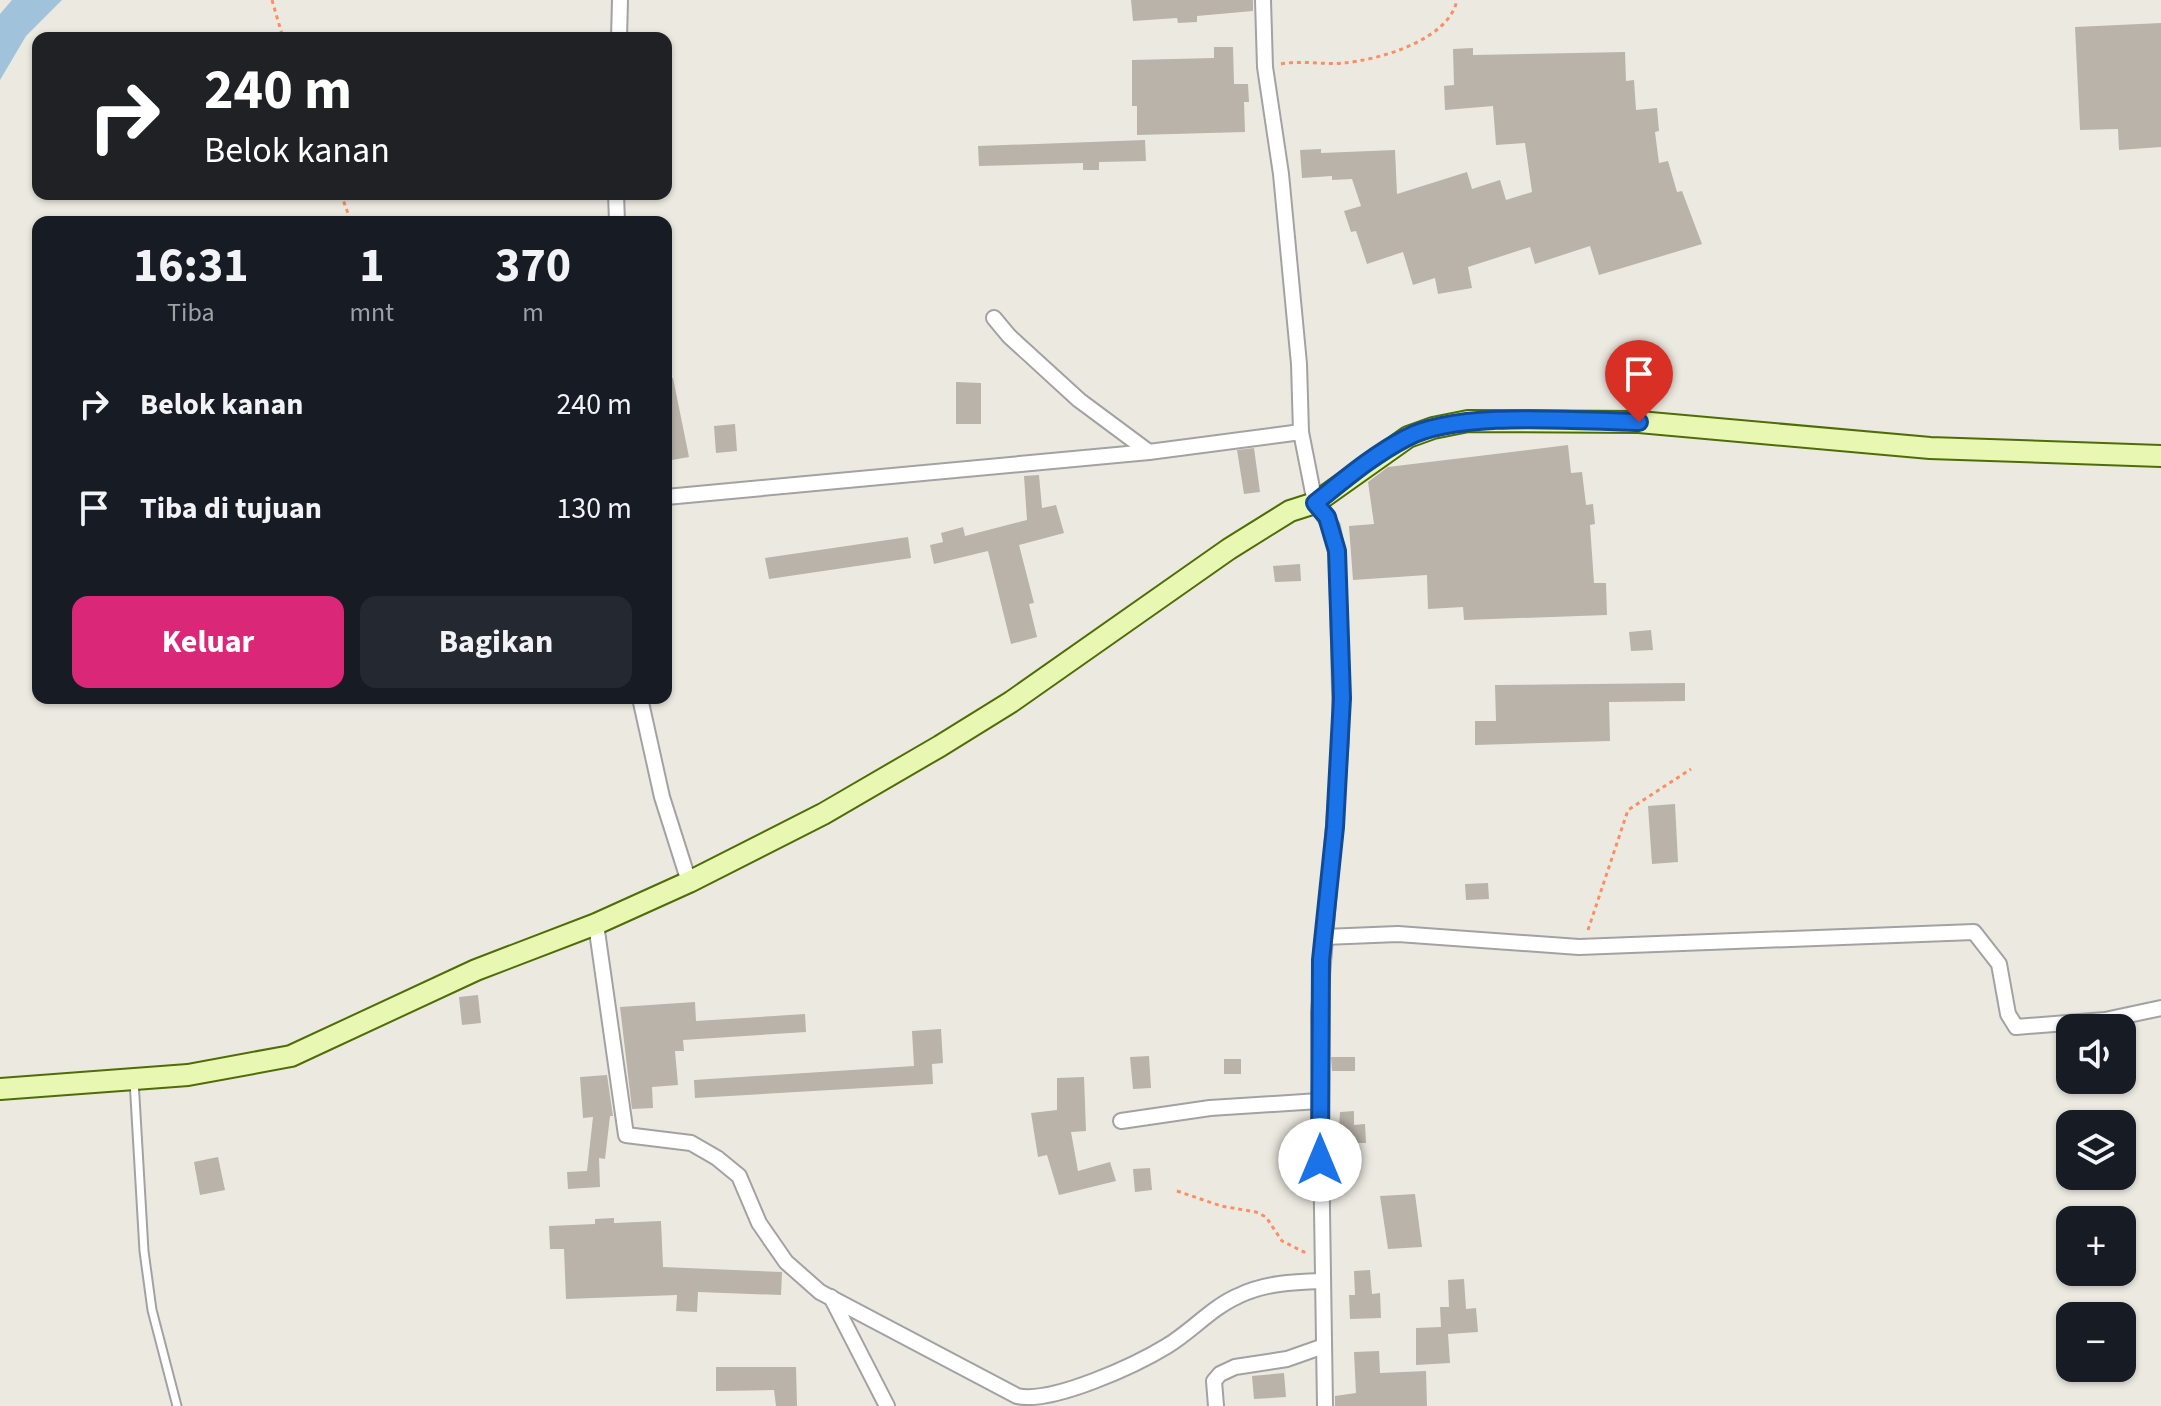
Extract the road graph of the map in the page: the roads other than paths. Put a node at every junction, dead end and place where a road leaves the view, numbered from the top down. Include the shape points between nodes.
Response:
1 (620, 0) edge
2 (1263, 0) edge
3 (619, 32) edge
4 (994, 318) dead end
5 (1301, 432) junction
6 (1149, 452) junction
7 (2161, 456) edge
8 (672, 496) edge
9 (1315, 503) junction
10 (641, 704) edge
11 (689, 882) junction
12 (596, 924) junction
13 (1324, 937) junction
14 (2161, 1008) edge
15 (134, 1079) junction
16 (0, 1089) edge
17 (1319, 1101) junction
18 (1121, 1121) dead end
19 (1322, 1281) junction
20 (831, 1297) junction
21 (1324, 1346) junction
22 (1033, 1400) junction
23 (177, 1406) edge
24 (887, 1406) edge
25 (1017, 1406) edge
26 (1216, 1406) edge
27 (1325, 1406) edge

1 - 3 street
2 - 5 street
4 - 6 street via 1079,400
5 - 6 street
5 - 9 street
6 - 8 street
7 - 9 street via 1930,448 1639,422 1468,421 1408,437
9 - 11 street via 1290,511 1229,549 940,746 823,814
9 - 13 street via 1327,517 1337,551 1342,698
10 - 11 street via 662,797
11 - 12 street
12 - 15 street via 476,970 291,1056 229,1070
12 - 20 street via 626,1135 691,1143 717,1158 739,1176 759,1223 786,1262
13 - 14 street via 1398,934 1579,947 1974,932 1999,964 2008,1014 2016,1027 2105,1020
13 - 17 street
15 - 16 street
15 - 23 lane via 144,1251 152,1310
17 - 18 street
17 - 19 street
19 - 21 street
19 - 22 street via 1260,1286 1235,1297 1167,1346 1093,1381
20 - 22 street
20 - 24 street
21 - 26 street via 1227,1370 1214,1381
21 - 27 street
22 - 25 street

